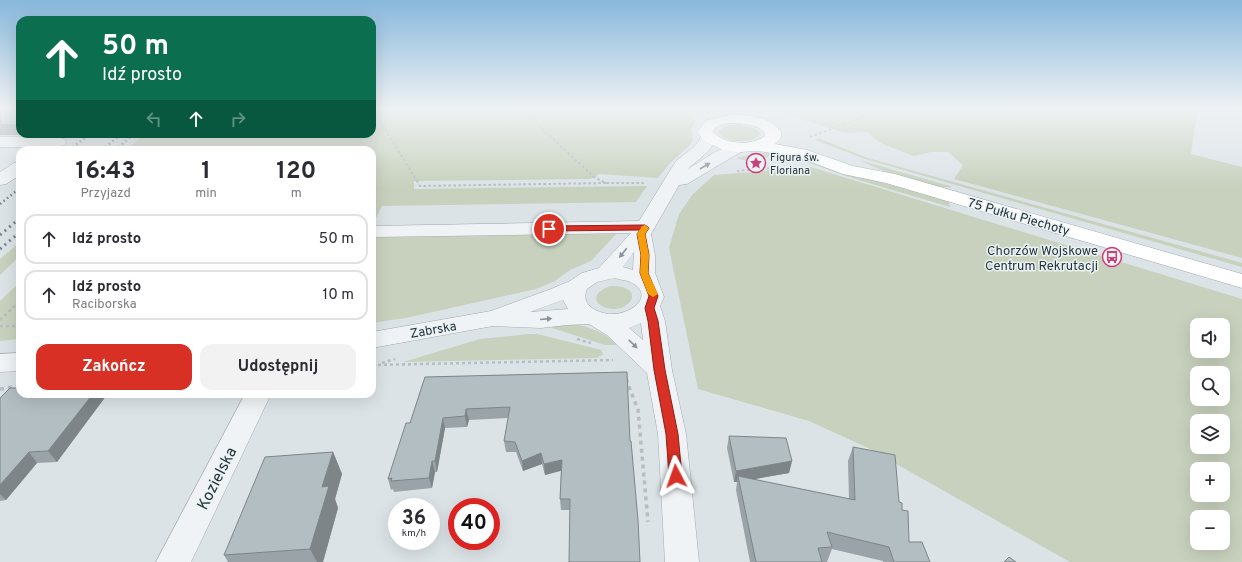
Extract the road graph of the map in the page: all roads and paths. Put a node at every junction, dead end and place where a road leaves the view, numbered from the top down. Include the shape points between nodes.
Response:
1 (388, 134) edge
2 (548, 134) edge
3 (773, 134) edge
4 (779, 134) edge
5 (708, 136) joint
6 (0, 142) edge
7 (58, 142) edge
8 (759, 146) junction
9 (742, 147) junction
10 (777, 168) dead end
11 (16, 170) edge
12 (731, 171) dead end
13 (889, 178) junction
14 (0, 180) edge
15 (650, 182) dead end
16 (606, 183) junction
17 (671, 186) junction
18 (376, 231) edge
19 (643, 231) junction
20 (606, 273) junction
21 (1242, 281) edge
22 (578, 286) junction
23 (649, 296) junction
24 (16, 305) edge
25 (493, 318) junction
26 (596, 319) junction
27 (0, 320) edge
28 (0, 326) edge
29 (16, 326) edge
30 (571, 337) dead end
31 (376, 339) edge
32 (592, 343) dead end
33 (400, 357) dead end
34 (619, 359) dead end
35 (16, 362) edge
36 (0, 363) edge
37 (376, 364) edge
38 (380, 364) junction
39 (660, 370) junction
40 (624, 374) edge
41 (16, 387) edge
42 (0, 389) edge
43 (256, 398) edge
44 (648, 524) dead end
45 (173, 562) edge
46 (682, 562) edge

1 - 16 path via 420,186
2 - 16 path via 594,177
3 - 8 main road via 773,138
4 - 13 main road, 75 Pułku Piechoty via 828,151
5 - 9 main road, 75 Pułku Piechoty via 725,145
5 - 17 street via 707,142 700,150 682,165
6 - 7 street
8 - 9 main road, 75 Pułku Piechoty
8 - 13 main road, 75 Pułku Piechoty via 796,152 849,170
17 -> 9 street
10 - 12 path
11 - 14 street
13 - 21 main road, 75 Pułku Piechoty
15 - 16 path
17 - 19 street
18 - 19 street
19 -> 20 street
19 - 23 street via 644,273
20 - 22 street via 590,278
20 - 23 street via 625,273 638,278
22 - 25 street, Zabrska via 560,295 520,306
22 - 26 street via 574,302 578,308
23 - 26 street via 634,318 619,322
23 - 39 street
24 - 27 path
25 -> 26 street, Zabrska
25 - 31 street, Zabrska
26 -> 39 street via 616,328
28 - 29 path
30 - 32 path
33 - 38 path
34 - 38 path
35 - 36 street
37 - 38 path
39 - 46 street via 672,434
40 - 44 path via 638,410
41 - 42 path
43 - 45 street, Kozielska

